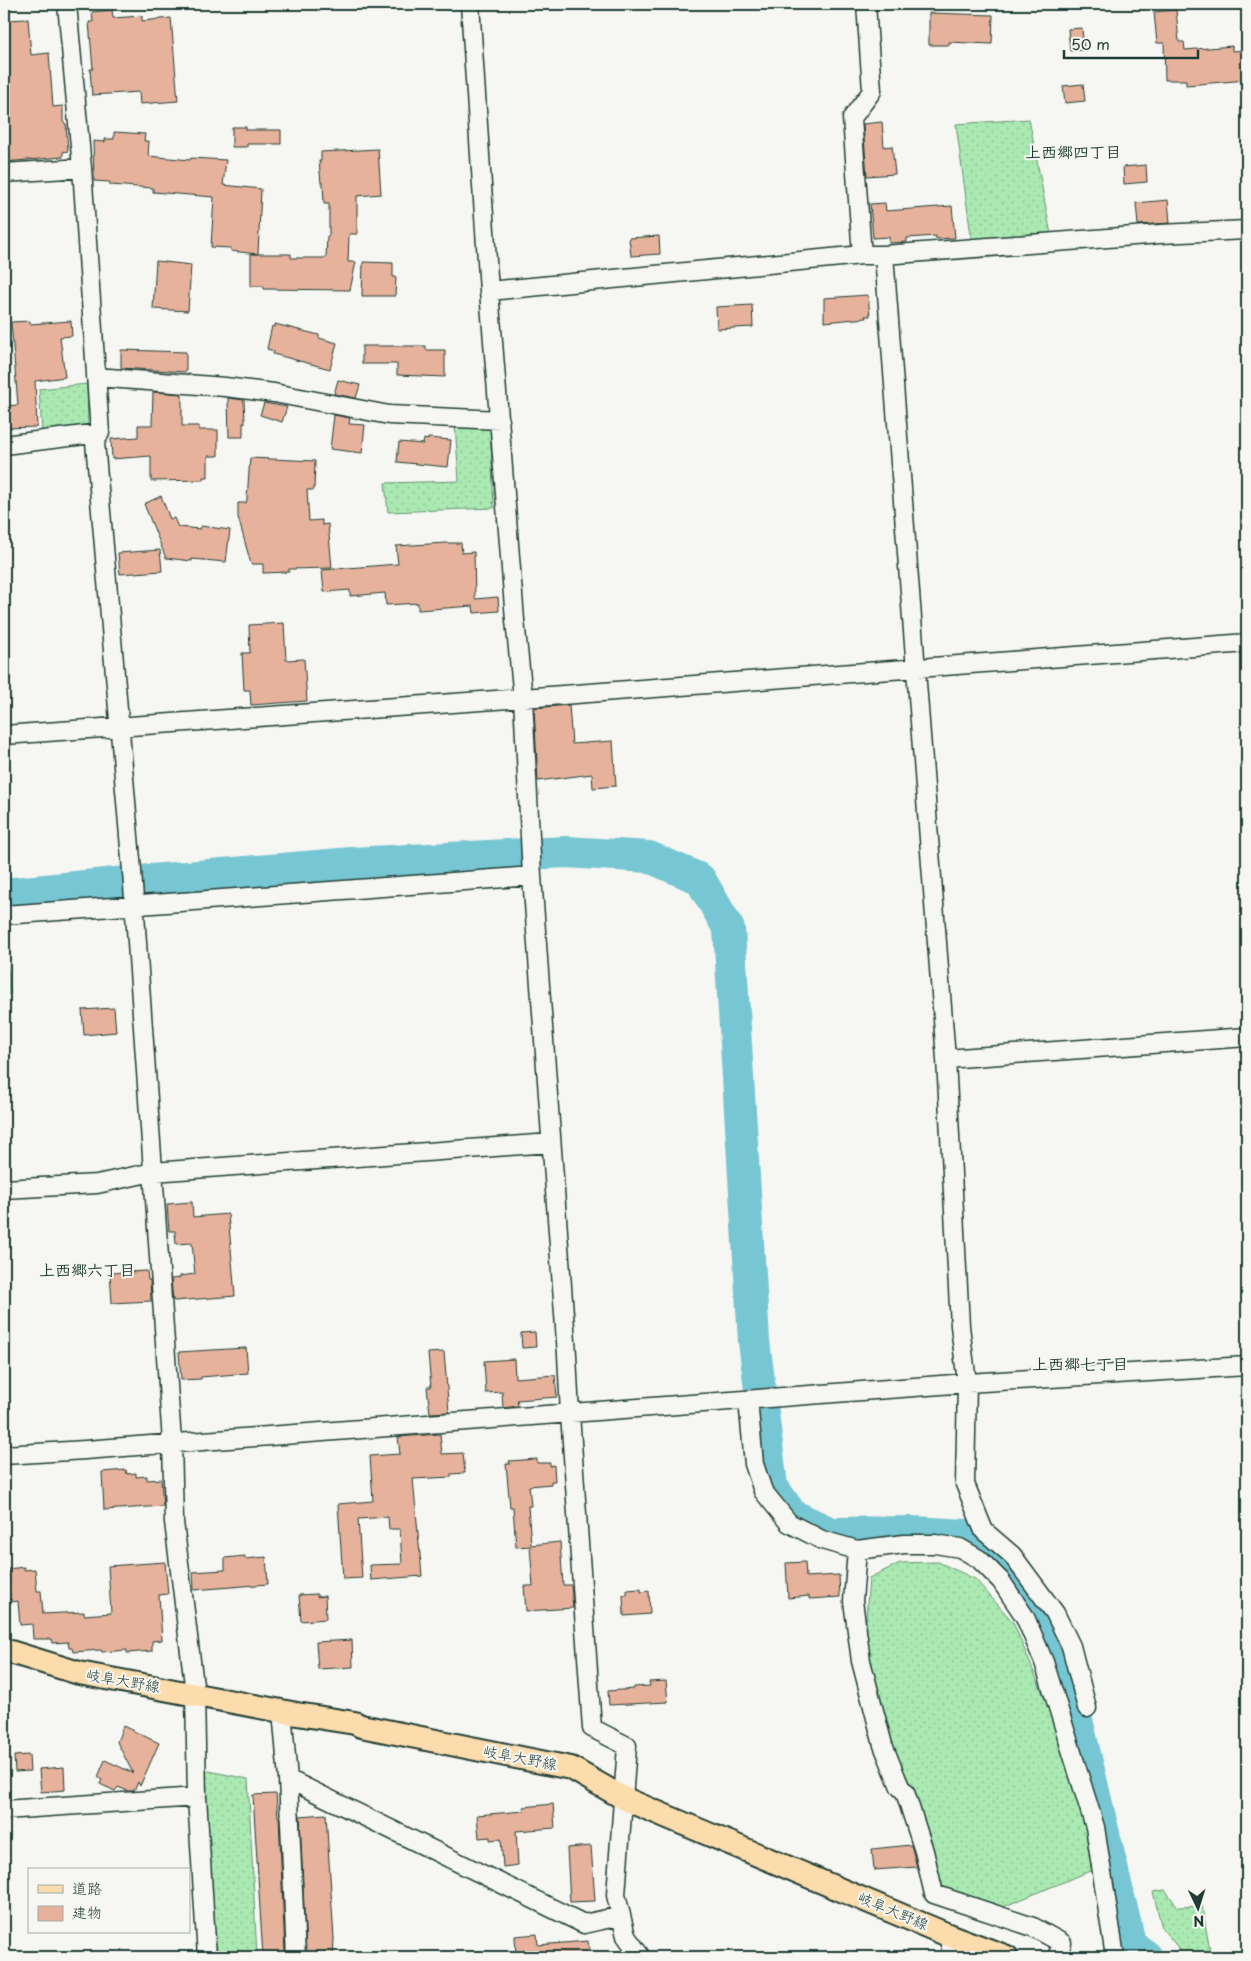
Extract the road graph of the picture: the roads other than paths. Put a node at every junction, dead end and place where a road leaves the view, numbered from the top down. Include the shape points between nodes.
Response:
1 (67, 4) edge
2 (470, 4) edge
3 (866, 4) edge
4 (82, 168) junction
5 (4, 173) edge
6 (1247, 230) edge
7 (862, 255) junction
8 (884, 255) junction
9 (489, 291) junction
10 (96, 377) junction
11 (500, 420) junction
12 (100, 433) junction
13 (4, 445) edge
14 (1247, 643) edge
15 (917, 667) junction
16 (523, 698) junction
17 (120, 727) junction
18 (4, 735) edge
19 (531, 871) junction
20 (134, 902) junction
21 (4, 915) edge
22 (1247, 1037) edge
23 (946, 1059) junction
24 (551, 1143) junction
25 (153, 1172) junction
26 (4, 1189) edge
27 (1247, 1366) edge
28 (967, 1383) junction
29 (748, 1400) junction
30 (570, 1414) junction
31 (172, 1442) junction
32 (4, 1455) edge
33 (857, 1550) junction
34 (4, 1650) edge
35 (195, 1694) junction
36 (1088, 1708) dead end
37 (282, 1711) junction
38 (288, 1779) junction
39 (196, 1797) junction
40 (625, 1799) junction
41 (4, 1810) edge
42 (620, 1916) junction
43 (948, 1936) junction
44 (207, 1957) edge
45 (296, 1957) edge
46 (641, 1957) edge
47 (953, 1957) edge
48 (1007, 1957) edge
49 (1057, 1957) edge
50 (1115, 1957) edge

1 - 4 street
2 - 9 street
3 - 7 street via 872,91 852,118
4 - 5 street
4 - 10 street
6 - 8 street
7 - 8 street
7 - 9 street
8 - 15 street
9 - 11 street
10 - 11 street via 225,387 389,414
10 - 12 street
11 - 16 street
12 - 13 street
12 - 17 street via 95,442
14 - 15 street
15 - 16 street
15 - 23 street
16 - 17 street
16 - 19 street
17 - 18 street
17 - 20 street
19 - 20 street
19 - 24 street
20 - 21 street
20 - 25 street
22 - 23 street
23 - 28 street via 960,1326
24 - 25 street
24 - 30 street
25 - 26 street via 97,1184
25 - 31 street
27 - 28 street
28 - 29 street
28 - 36 street via 964,1484 984,1531 1012,1555 1055,1613 1071,1646
29 - 30 street
29 - 33 street via 754,1464 763,1492 790,1523 822,1540
30 - 31 street
30 - 40 street via 592,1728 627,1746
31 - 32 street
31 - 35 street via 174,1522
33 - 49 street via 853,1601 861,1661 883,1745 905,1792 934,1894 1033,1928 1062,1943
33 - 50 street via 904,1544 960,1548 979,1559 1001,1580 1025,1617 1044,1662 1095,1828
34 - 35 main road, 岐阜大野線 via 79,1673
35 - 37 main road, 岐阜大野線
35 - 39 street
37 - 38 street
37 - 40 main road, 岐阜大野線 via 571,1768
38 - 42 street via 584,1924
38 - 45 street
39 - 41 street
39 - 44 street
40 - 42 street via 616,1895
40 - 43 main road, 岐阜大野線
42 - 46 street via 626,1936
43 - 47 street
43 - 48 main road, 岐阜大野線

